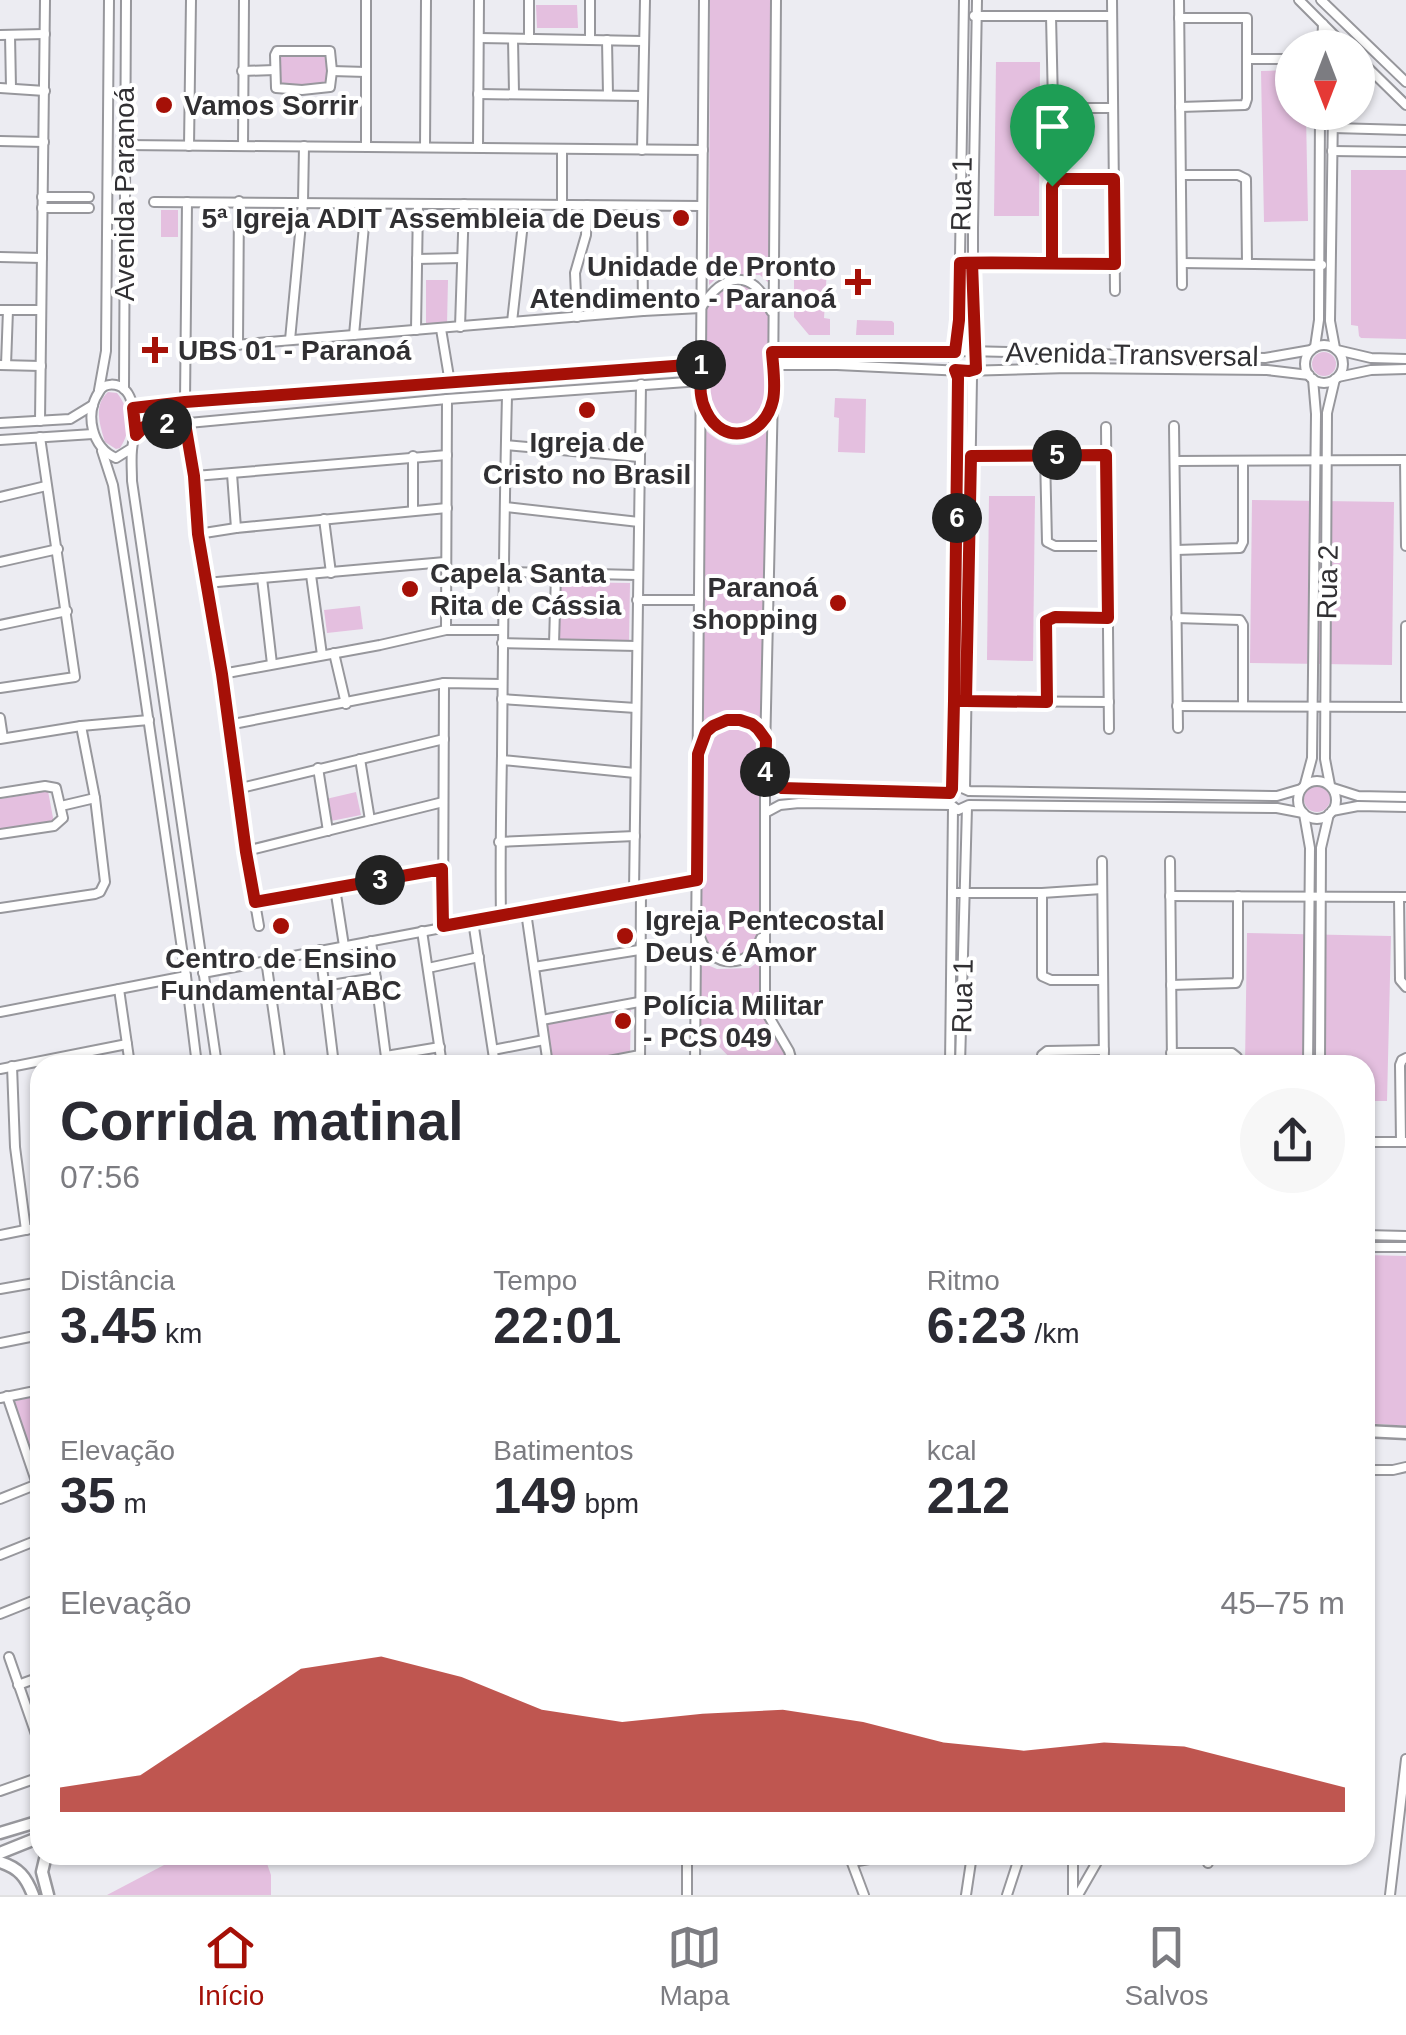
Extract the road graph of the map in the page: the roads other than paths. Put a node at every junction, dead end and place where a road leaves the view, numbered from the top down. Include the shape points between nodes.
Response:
1 (45, 0) edge
2 (110, 0) edge
3 (126, 0) edge
4 (191, 0) edge
5 (244, 0) edge
6 (366, 0) edge
7 (426, 0) edge
8 (479, 0) edge
9 (529, 0) edge
10 (590, 0) edge
11 (645, 0) edge
12 (704, 0) edge
13 (776, 0) edge
14 (964, 0) edge
15 (977, 0) edge
16 (1112, 0) edge
17 (1179, 0) edge
18 (1299, 0) edge
19 (1321, 0) edge
20 (964, 16) junction
21 (977, 16) junction
22 (1051, 16) junction
23 (1112, 16) junction
24 (1179, 18) junction
25 (1323, 24) junction
26 (1323, 30) edge
27 (1329, 30) edge
28 (45, 34) junction
29 (5, 35) edge
30 (110, 35) junction
31 (126, 38) junction
32 (478, 38) junction
33 (513, 39) junction
34 (528, 39) junction
35 (590, 40) junction
36 (607, 40) junction
37 (643, 41) junction
38 (1275, 58) edge
39 (1247, 59) junction
40 (124, 65) junction
41 (108, 66) junction
42 (275, 70) junction
43 (242, 71) junction
44 (332, 71) junction
45 (366, 72) junction
46 (1375, 75) edge
47 (1406, 82) edge
48 (0, 88) edge
49 (11, 88) junction
50 (44, 91) junction
51 (514, 93) junction
52 (478, 94) junction
53 (608, 95) junction
54 (643, 96) junction
55 (1406, 105) edge
56 (1180, 107) junction
57 (1113, 108) junction
58 (1375, 129) edge
59 (1320, 130) edge
60 (1332, 130) edge
61 (1406, 130) edge
62 (0, 141) edge
63 (44, 142) junction
64 (124, 145) junction
65 (189, 146) junction
66 (242, 146) junction
67 (304, 146) junction
68 (366, 146) junction
69 (425, 147) junction
70 (478, 147) junction
71 (562, 149) junction
72 (642, 150) junction
73 (703, 150) junction
74 (1332, 151) junction
75 (1406, 152) edge
76 (1181, 174) junction
77 (1114, 179) junction
78 (42, 197) junction
79 (88, 197) dead end
80 (239, 201) junction
81 (154, 202) dead end
82 (187, 202) junction
83 (303, 202) junction
84 (366, 204) junction
85 (418, 204) junction
86 (464, 204) junction
87 (562, 204) junction
88 (524, 205) junction
89 (587, 205) junction
90 (642, 206) junction
91 (702, 206) junction
92 (42, 208) junction
93 (88, 208) dead end
94 (0, 257) edge
95 (42, 258) junction
96 (462, 258) junction
97 (417, 259) junction
98 (960, 263) junction
99 (972, 263) junction
100 (1052, 263) junction
101 (1182, 263) junction
102 (1247, 263) junction
103 (1115, 264) junction
104 (1319, 264) junction
105 (1331, 268) junction
106 (1182, 285) dead end
107 (1115, 291) dead end
108 (701, 308) junction
109 (4, 310) edge
110 (41, 310) junction
111 (643, 311) junction
112 (772, 315) junction
113 (578, 317) junction
114 (512, 322) junction
115 (460, 327) junction
116 (441, 329) junction
117 (416, 330) junction
118 (354, 335) junction
119 (290, 340) junction
120 (238, 345) junction
121 (1313, 348) junction
122 (186, 349) junction
123 (1336, 349) junction
124 (772, 352) junction
125 (955, 352) junction
126 (975, 352) junction
127 (1406, 359) edge
128 (701, 364) junction
129 (3, 365) edge
130 (772, 365) junction
131 (41, 366) junction
132 (976, 369) junction
133 (1406, 369) edge
134 (955, 370) junction
135 (549, 374) junction
136 (521, 377) junction
137 (1311, 377) junction
138 (1336, 378) junction
139 (700, 381) junction
140 (450, 383) junction
141 (641, 384) junction
142 (124, 388) junction
143 (99, 390) junction
144 (553, 392) junction
145 (304, 395) junction
146 (522, 395) junction
147 (280, 396) junction
148 (507, 396) junction
149 (700, 398) junction
150 (448, 399) junction
151 (773, 401) junction
152 (185, 402) junction
153 (94, 406) junction
154 (133, 408) junction
155 (306, 412) junction
156 (283, 414) junction
157 (41, 421) junction
158 (185, 423) junction
159 (0, 424) edge
160 (1174, 426) dead end
161 (1106, 427) dead end
162 (93, 434) junction
163 (136, 435) junction
164 (40, 436) junction
165 (0, 440) edge
166 (506, 446) junction
167 (100, 447) junction
168 (132, 448) junction
169 (447, 454) junction
170 (1046, 455) junction
171 (1106, 455) junction
172 (412, 456) junction
173 (958, 456) junction
174 (971, 456) junction
175 (639, 457) junction
176 (1328, 460) junction
177 (1405, 460) edge
178 (1175, 461) junction
179 (1315, 461) junction
180 (1243, 462) junction
181 (232, 474) junction
182 (194, 476) junction
183 (46, 486) junction
184 (0, 497) edge
185 (504, 507) junction
186 (447, 508) junction
187 (413, 510) junction
188 (324, 519) junction
189 (639, 522) junction
190 (236, 528) junction
191 (198, 534) junction
192 (1108, 546) junction
193 (1406, 546) edge
194 (58, 549) junction
195 (1176, 550) junction
196 (0, 562) edge
197 (445, 562) junction
198 (504, 572) junction
199 (331, 573) junction
200 (311, 574) junction
201 (556, 574) junction
202 (637, 575) junction
203 (262, 578) junction
204 (206, 583) junction
205 (637, 600) junction
206 (699, 600) junction
207 (67, 610) junction
208 (1108, 618) junction
209 (1176, 618) junction
210 (0, 625) edge
211 (1406, 626) edge
212 (446, 630) junction
213 (502, 630) junction
214 (502, 643) junction
215 (554, 644) junction
216 (637, 646) junction
217 (334, 653) junction
218 (322, 655) junction
219 (272, 664) junction
220 (142, 674) junction
221 (159, 674) junction
222 (222, 674) junction
223 (444, 683) junction
224 (502, 684) junction
225 (0, 688) edge
226 (502, 699) junction
227 (954, 701) junction
228 (966, 701) junction
229 (1047, 702) junction
230 (1109, 702) junction
231 (346, 704) junction
232 (1406, 704) edge
233 (1177, 706) junction
234 (1242, 706) junction
235 (1312, 706) junction
236 (1326, 706) junction
237 (636, 708) junction
238 (0, 718) edge
239 (149, 720) junction
240 (228, 721) junction
241 (81, 726) junction
242 (1178, 728) dead end
243 (1110, 729) dead end
244 (444, 738) junction
245 (2, 739) edge
246 (152, 739) junction
247 (169, 739) junction
248 (765, 753) junction
249 (698, 754) junction
250 (360, 759) junction
251 (502, 760) junction
252 (318, 768) junction
253 (635, 773) junction
254 (765, 780) junction
255 (1303, 787) junction
256 (1331, 787) junction
257 (237, 788) junction
258 (967, 789) junction
259 (951, 791) junction
260 (0, 793) edge
261 (1406, 797) edge
262 (95, 798) junction
263 (444, 802) junction
264 (61, 806) junction
265 (968, 806) junction
266 (1406, 806) edge
267 (952, 807) junction
268 (767, 812) junction
269 (1304, 813) junction
270 (1331, 813) junction
271 (370, 820) junction
272 (328, 831) junction
273 (0, 834) edge
274 (636, 836) junction
275 (499, 842) junction
276 (246, 852) junction
277 (1102, 861) dead end
278 (1170, 861) dead end
279 (442, 869) junction
280 (697, 880) junction
281 (190, 881) junction
282 (173, 884) junction
283 (334, 888) junction
284 (1102, 889) junction
285 (638, 890) junction
286 (952, 893) junction
287 (964, 893) junction
288 (1042, 893) junction
289 (1170, 896) junction
290 (1238, 896) junction
291 (1309, 896) junction
292 (1321, 896) junction
293 (1403, 897) edge
294 (255, 902) junction
295 (0, 908) edge
296 (194, 908) junction
297 (177, 910) junction
298 (526, 912) junction
299 (501, 916) junction
300 (473, 921) junction
301 (259, 926) dead end
302 (443, 926) junction
303 (696, 926) junction
304 (765, 929) junction
305 (422, 931) junction
306 (371, 940) junction
307 (344, 946) junction
308 (320, 950) junction
309 (639, 950) junction
310 (479, 958) junction
311 (266, 960) junction
312 (534, 966) junction
313 (428, 968) junction
314 (203, 973) junction
315 (186, 976) junction
316 (376, 978) junction
317 (1103, 980) junction
318 (324, 986) junction
319 (1171, 986) junction
320 (1406, 987) edge
321 (119, 989) junction
322 (639, 1002) junction
323 (0, 1012) edge
324 (542, 1020) junction
325 (544, 1040) junction
326 (127, 1044) junction
327 (440, 1047) junction
328 (493, 1050) junction
329 (1104, 1050) junction
330 (77, 1053) joint
331 (1172, 1053) joint
332 (67, 1055) edge
333 (129, 1055) edge
334 (196, 1055) edge
335 (215, 1055) edge
336 (280, 1055) edge
337 (333, 1055) edge
338 (386, 1055) edge
339 (410, 1055) edge
340 (441, 1055) edge
341 (494, 1055) edge
342 (546, 1055) edge
343 (640, 1055) edge
344 (695, 1055) edge
345 (789, 1055) edge
346 (950, 1055) edge
347 (960, 1055) edge
348 (1042, 1055) edge
349 (1104, 1055) edge
350 (1234, 1055) edge
351 (1308, 1055) edge
352 (1320, 1055) edge
353 (1406, 1058) edge
354 (30, 1062) edge
355 (12, 1066) junction
356 (0, 1068) edge
357 (1375, 1142) edge
358 (1403, 1142) edge
359 (30, 1229) edge
360 (26, 1230) junction
361 (0, 1235) edge
362 (1375, 1236) edge
363 (1406, 1236) edge
364 (1406, 1247) edge
365 (1375, 1248) edge
366 (30, 1284) edge
367 (0, 1289) edge
368 (30, 1337) edge
369 (0, 1343) edge
370 (30, 1392) edge
371 (3, 1397) edge
372 (1375, 1432) edge
373 (1406, 1433) edge
374 (30, 1462) edge
375 (1406, 1467) edge
376 (1375, 1469) edge
377 (30, 1487) edge
378 (0, 1499) edge
379 (30, 1544) edge
380 (0, 1555) edge
381 (30, 1602) edge
382 (0, 1614) edge
383 (9, 1657) dead end
384 (30, 1680) edge
385 (18, 1684) junction
386 (30, 1718) edge
387 (1406, 1759) edge
388 (30, 1780) edge
389 (0, 1791) edge
390 (0, 1824) edge
391 (30, 1824) edge
392 (21, 1826) junction
393 (0, 1833) edge
394 (30, 1841) edge
395 (0, 1853) edge
396 (0, 1862) edge
397 (44, 1865) edge
398 (687, 1865) edge
399 (853, 1865) edge
400 (970, 1865) edge
401 (1017, 1865) edge
402 (1074, 1865) edge
403 (1095, 1865) edge
404 (33, 1895) edge
405 (48, 1895) edge
406 (687, 1895) edge
407 (864, 1895) edge
408 (966, 1895) edge
409 (1008, 1895) edge
410 (1076, 1895) edge
411 (1390, 1895) edge

1 - 28 street
2 - 30 street
3 - 31 street, Avenida Paranoá
4 - 65 street
5 - 43 street
6 - 45 street
7 - 69 street
8 - 32 street
9 - 34 street
10 - 35 street
11 - 37 street
12 - 73 street
13 - 112 street
14 - 20 street, Rua 1
15 - 21 street, Rua 1
16 - 23 street
17 - 24 street
18 - 25 street
19 - 47 street
20 - 21 street
20 - 98 street, Rua 1
21 - 22 street
21 - 99 street, Rua 1
22 - 23 street
22 - 57 street via 1054,106
23 - 57 street
24 - 39 street via 1247,18
24 - 56 street
25 - 26 street
25 - 27 street
28 - 29 street
28 - 50 street
29 - 49 street
30 - 31 street via 118,44
30 - 41 street
31 - 40 street, Avenida Paranoá
32 - 33 street
32 - 52 street
33 - 34 street
33 - 51 street
34 - 35 street
35 - 36 street
36 - 37 street
36 - 53 street
37 - 54 street
38 - 39 street
39 - 56 street via 1245,105
40 - 41 street via 114,58
40 - 64 street, Avenida Paranoá
41 - 143 street via 106,350
42 - 43 street
42 - 44 street via 276,88 302,90 330,87
42 - 44 street via 277,51 302,50 330,51
43 - 66 street
44 - 45 street
45 - 68 street
46 - 55 street
48 - 49 street
49 - 50 street
50 - 63 street
51 - 52 street
51 - 53 street
52 - 70 street
53 - 54 street
54 - 72 street
56 - 76 street
57 - 77 street
58 - 61 street
59 - 104 street
60 - 74 street
62 - 63 street
63 - 78 street
64 - 65 street
64 - 142 street, Avenida Paranoá
65 - 66 street
66 - 67 street
67 - 68 street
67 - 83 street
68 - 69 street
69 - 70 street
70 - 71 street
71 - 72 street
71 - 87 street
72 - 73 street
73 - 91 street
74 - 75 street
74 - 105 street
76 - 101 street
76 - 102 street via 1246,179
77 - 100 street via 1052,182
77 - 103 street
78 - 79 street
78 - 92 street
80 - 82 street
80 - 83 street
80 - 120 street
81 - 82 street
82 - 122 street
83 - 84 street
83 - 119 street
84 - 85 street
84 - 118 street
85 - 86 street
85 - 97 street
86 - 88 street
86 - 96 street
87 - 88 street
87 - 89 street
88 - 114 street
89 - 90 street
89 - 113 street via 575,273
90 - 91 street
90 - 111 street
91 - 108 street
92 - 93 street
92 - 95 street
94 - 95 street
95 - 110 street
96 - 97 street
96 - 115 street
97 - 117 street
98 - 99 street
98 - 125 street, Rua 1
99 - 100 street
99 - 126 street, Rua 1
100 - 103 street
101 - 102 street
101 - 106 street
102 - 104 street
103 - 107 street
104 - 105 street
104 - 121 street
105 - 123 street
108 - 111 street
108 - 112 street via 718,286 739,280 760,290
108 - 128 street
109 - 110 street
109 - 129 street
110 - 131 street
111 - 113 street
112 - 124 street
113 - 114 street
114 - 115 street
115 - 116 street
116 - 117 street
116 - 140 street
117 - 118 street
118 - 119 street
119 - 120 street
120 - 122 street
121 - 123 street, Avenida Transversal
121 - 126 street, Avenida Transversal via 1265,358
121 - 137 street via 1305,365
122 - 152 street
123 - 127 street, Avenida Transversal
123 - 138 street via 1343,360
124 - 125 street, Avenida Transversal
124 - 130 street
125 - 126 street, Avenida Transversal
125 - 134 street, Rua 1
126 - 132 street, Rua 1
128 - 135 street
128 - 139 street
129 - 131 street
130 - 134 street, Avenida Transversal
130 - 151 street
131 - 157 street
132 - 134 street, Avenida Transversal
132 - 137 street, Avenida Transversal via 1266,370
132 - 174 street, Rua 1
133 - 138 street, Avenida Transversal
134 - 173 street, Rua 1
135 - 136 street
135 - 144 street via 544,388
136 - 140 street
136 - 146 street via 532,382
137 - 138 street, Avenida Transversal via 1324,383
137 - 179 street, Rua 2
138 - 176 street, Rua 2 via 1327,413
139 - 141 street
139 - 149 street
140 - 145 street
141 - 144 street
141 - 175 street
142 - 143 street via 109,384
142 - 154 street
143 - 153 street
144 - 146 street
145 - 147 street
145 - 155 street via 300,406
146 - 148 street
147 - 152 street
147 - 156 street via 288,406
148 - 150 street
148 - 166 street
149 - 151 street via 714,424 735,434 756,428
149 - 206 street
150 - 155 street
150 - 169 street
151 - 248 street
152 - 154 street
153 - 157 street via 70,419
153 - 162 street
154 - 163 street
155 - 156 street
156 - 158 street
157 - 159 street
158 - 163 street via 144,427
158 - 182 street
160 - 178 street
161 - 171 street
162 - 164 street
162 - 167 street
163 - 168 street
164 - 165 street
164 - 183 street
166 - 175 street
166 - 185 street
167 - 168 street via 116,458
167 - 220 street via 113,485
168 - 221 street
169 - 172 street
169 - 186 street
170 - 171 street
170 - 174 street
170 - 192 street via 1047,542
171 - 192 street
172 - 181 street
172 - 187 street
173 - 174 street
173 - 227 street, Rua 1
174 - 228 street, Rua 1
175 - 189 street
176 - 177 street
176 - 179 street
176 - 236 street, Rua 2
177 - 193 street
178 - 180 street
178 - 195 street
179 - 180 street
179 - 235 street, Rua 2
180 - 195 street via 1242,546
181 - 182 street
181 - 190 street
182 - 191 street
183 - 184 street
183 - 194 street
185 - 189 street
185 - 198 street
186 - 187 street
186 - 197 street
187 - 188 street
188 - 190 street
188 - 199 street
189 - 202 street
190 - 191 street
191 - 204 street
192 - 208 street
194 - 196 street
194 - 207 street
195 - 209 street
197 - 199 street
197 - 212 street
198 - 201 street
198 - 213 street
199 - 200 street
200 - 203 street
200 - 218 street
201 - 202 street
201 - 215 street
202 - 205 street
203 - 204 street
203 - 219 street
204 - 222 street
205 - 206 street
205 - 216 street
206 - 249 street
207 - 210 street
207 - 225 street via 76,678
208 - 229 street via 1046,621
208 - 230 street
209 - 233 street
209 - 234 street via 1242,622
211 - 232 street
212 - 213 street
212 - 217 street
213 - 214 street
214 - 215 street
214 - 224 street
215 - 216 street
216 - 237 street
217 - 218 street
217 - 231 street
218 - 219 street
219 - 222 street
220 - 221 street
220 - 239 street
221 - 247 street
222 - 240 street
223 - 224 street
223 - 231 street
223 - 244 street
224 - 226 street
226 - 237 street
226 - 251 street
227 - 228 street
227 - 259 street, Rua 1
228 - 229 street
228 - 258 street, Rua 1
229 - 230 street
230 - 243 street
231 - 240 street
232 - 236 street
233 - 234 street
233 - 242 street
234 - 235 street
235 - 236 street
235 - 255 street, Rua 2 via 1312,758
236 - 256 street, Rua 2
237 - 253 street
238 - 245 street
239 - 241 street
239 - 246 street
240 - 257 street
241 - 245 street
241 - 262 street
244 - 250 street
244 - 263 street
246 - 247 street
246 - 282 street
247 - 281 street
248 - 249 street via 758,729 727,720 706,732
248 - 254 street
249 - 280 street
250 - 252 street
250 - 271 street
251 - 253 street
251 - 275 street
252 - 257 street
252 - 272 street
253 - 274 street
254 - 259 street via 782,788
254 - 268 street
255 - 256 street via 1318,780
255 - 258 street via 1277,796
255 - 269 street via 1298,799
256 - 261 street via 1358,796
256 - 270 street
257 - 276 street
258 - 259 street
258 - 265 street, Rua 1
259 - 267 street, Rua 1
260 - 264 street via 56,788
262 - 264 street
262 - 295 street via 100,892
263 - 271 street
263 - 279 street
264 - 273 street via 63,818 54,826
265 - 267 street
265 - 269 street
265 - 287 street, Rua 1
266 - 270 street
267 - 268 street via 799,803
267 - 286 street, Rua 1
268 - 304 street
269 - 270 street
269 - 291 street
270 - 292 street
271 - 272 street
272 - 276 street
274 - 275 street
274 - 285 street
275 - 299 street
276 - 294 street
277 - 284 street
278 - 289 street
279 - 283 street
279 - 302 street
280 - 285 street
280 - 303 street
281 - 282 street
281 - 296 street
282 - 297 street
283 - 294 street
283 - 307 street
284 - 288 street
284 - 317 street
285 - 298 street
285 - 309 street
286 - 287 street
286 - 346 street, Rua 1
287 - 288 street
287 - 347 street, Rua 1
288 - 317 street via 1042,976
289 - 290 street
289 - 319 street
290 - 291 street
290 - 319 street via 1237,981
291 - 292 street
291 - 351 street
292 - 293 street
292 - 352 street
293 - 320 street via 1400,980
294 - 301 street
296 - 297 street via 181,903
296 - 314 street
297 - 315 street
298 - 299 street
298 - 312 street
299 - 300 street
300 - 302 street
300 - 310 street
302 - 305 street
303 - 304 street via 711,956 729,961 752,954
303 - 344 street
304 - 345 street via 765,1010
305 - 306 street
305 - 313 street
306 - 307 street
306 - 316 street
307 - 308 street
308 - 311 street
308 - 318 street
309 - 312 street
309 - 322 street
310 - 313 street
310 - 328 street
311 - 314 street
311 - 336 street
312 - 324 street
313 - 327 street
314 - 335 street
315 - 321 street
315 - 334 street
316 - 318 street
316 - 338 street
317 - 329 street
318 - 337 street
319 - 331 street
321 - 323 street
321 - 326 street
322 - 324 street
322 - 343 street
324 - 325 street
325 - 328 street
325 - 342 street
326 - 330 street
326 - 333 street
327 - 339 street
327 - 340 street
328 - 341 street
329 - 348 street
329 - 349 street
330 - 332 street
331 - 350 street
353 - 358 street via 1400,1065
354 - 355 street
355 - 356 street
355 - 360 street
357 - 358 street
359 - 360 street
360 - 361 street
362 - 363 street
364 - 365 street
366 - 367 street
368 - 369 street
370 - 371 street
371 - 374 street
372 - 373 main road
375 - 376 street
377 - 378 street
379 - 380 street
381 - 382 street
383 - 385 street
384 - 385 street
385 - 386 street
387 - 411 street
388 - 389 street
390 - 392 main road
391 - 392 main road
392 - 393 main road
394 - 395 main road
396 - 404 main road via 18,1870
397 - 405 main road
398 - 406 street
399 - 407 street
400 - 408 street
401 - 409 street
402 - 410 street
403 - 410 street

